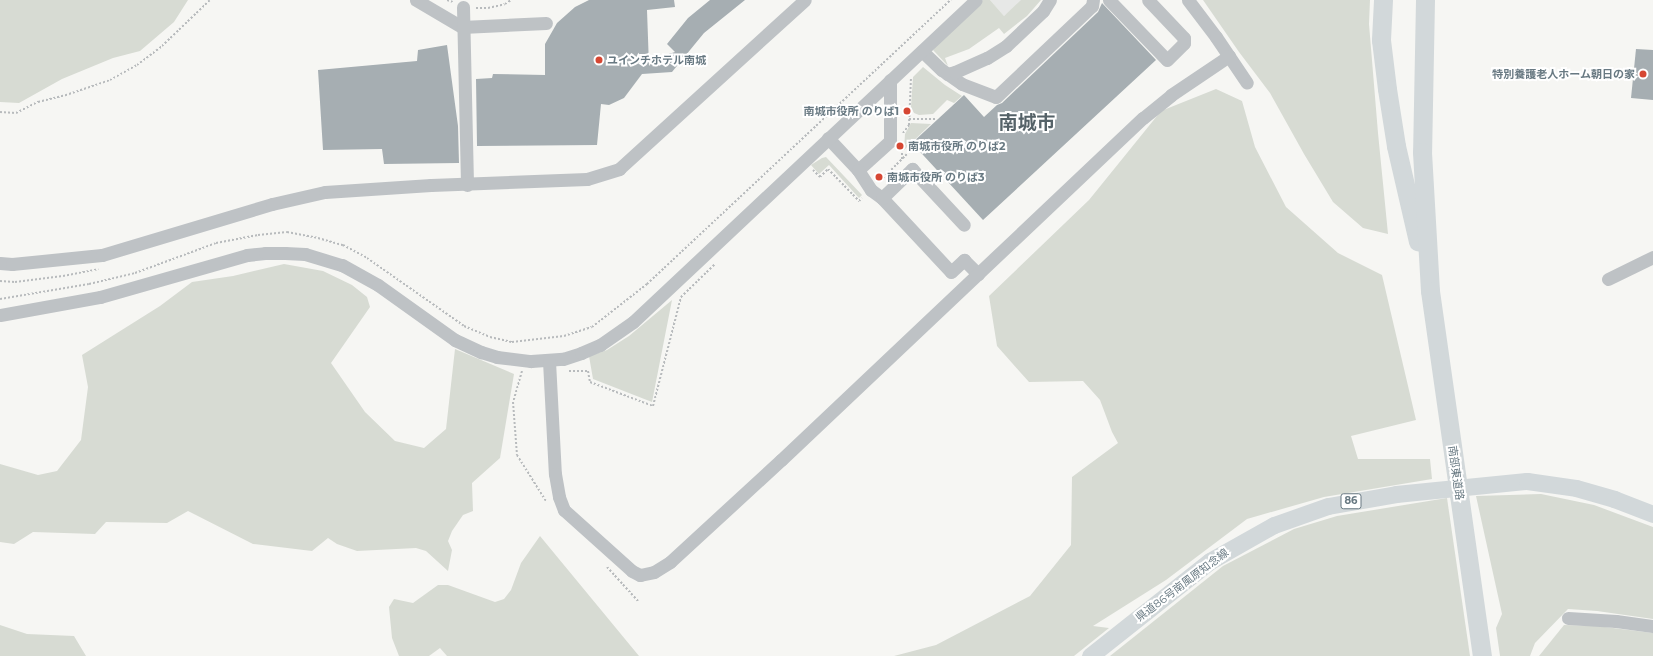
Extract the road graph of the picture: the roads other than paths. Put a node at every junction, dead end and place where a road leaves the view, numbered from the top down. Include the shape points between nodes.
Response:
1 (416, 0) edge
2 (805, 0) edge
3 (1050, 0) edge
4 (1093, 0) edge
5 (1109, 0) edge
6 (1148, 0) edge
7 (1188, 0) edge
8 (1383, 0) edge
9 (1426, 0) edge
10 (971, 2) edge
11 (462, 6) road end
12 (546, 23) dead end
13 (462, 27) junction
14 (922, 51) junction
15 (1229, 56) junction
16 (947, 74) junction
17 (890, 80) junction
18 (1247, 83) dead end
19 (828, 138) junction
20 (858, 170) junction
21 (467, 185) junction
22 (882, 198) junction
23 (964, 224) dead end
24 (1653, 257) edge
25 (0, 262) edge
26 (978, 274) junction
27 (1608, 279) dead end
28 (1430, 291) junction
29 (0, 315) edge
30 (550, 366) junction
31 (1653, 514) edge
32 (1568, 618) dead end
33 (1653, 626) edge
34 (1090, 656) edge
35 (1482, 656) edge

1 - 13 street
2 - 21 street via 618,169 587,179
3 - 16 street via 1043,11 1006,46 987,58
4 - 16 street via 1092,6 996,97 962,84
5 - 6 street via 1168,60 1184,44 1184,38
7 - 15 street
8 - 28 highway via 1381,40 1396,146
9 - 28 highway via 1422,152
10 - 14 street
11 - 13 street
12 - 13 street
13 - 21 street
14 - 16 street
14 - 17 street
15 - 18 street
15 - 26 street via 1171,95 1143,118
17 - 19 street
17 - 20 street via 890,141
19 - 20 street
19 - 30 street via 633,322 600,345
20 - 22 street via 871,190
21 - 25 street via 325,192 272,204 102,255 12,264
22 - 23 street via 912,169
22 - 26 street via 951,272 964,260
24 - 27 street
26 - 30 street via 782,460 670,562 654,572 640,575 632,571 564,510 555,474
28 - 35 highway, 南部東道路
29 - 30 street via 107,295 247,255 305,254 342,265 360,274 468,347 498,357
31 - 34 main road, 県道86号南風原知念線 / 86 via 1576,488 1527,481 1396,494 1328,506 1274,525 1210,561
32 - 33 street

